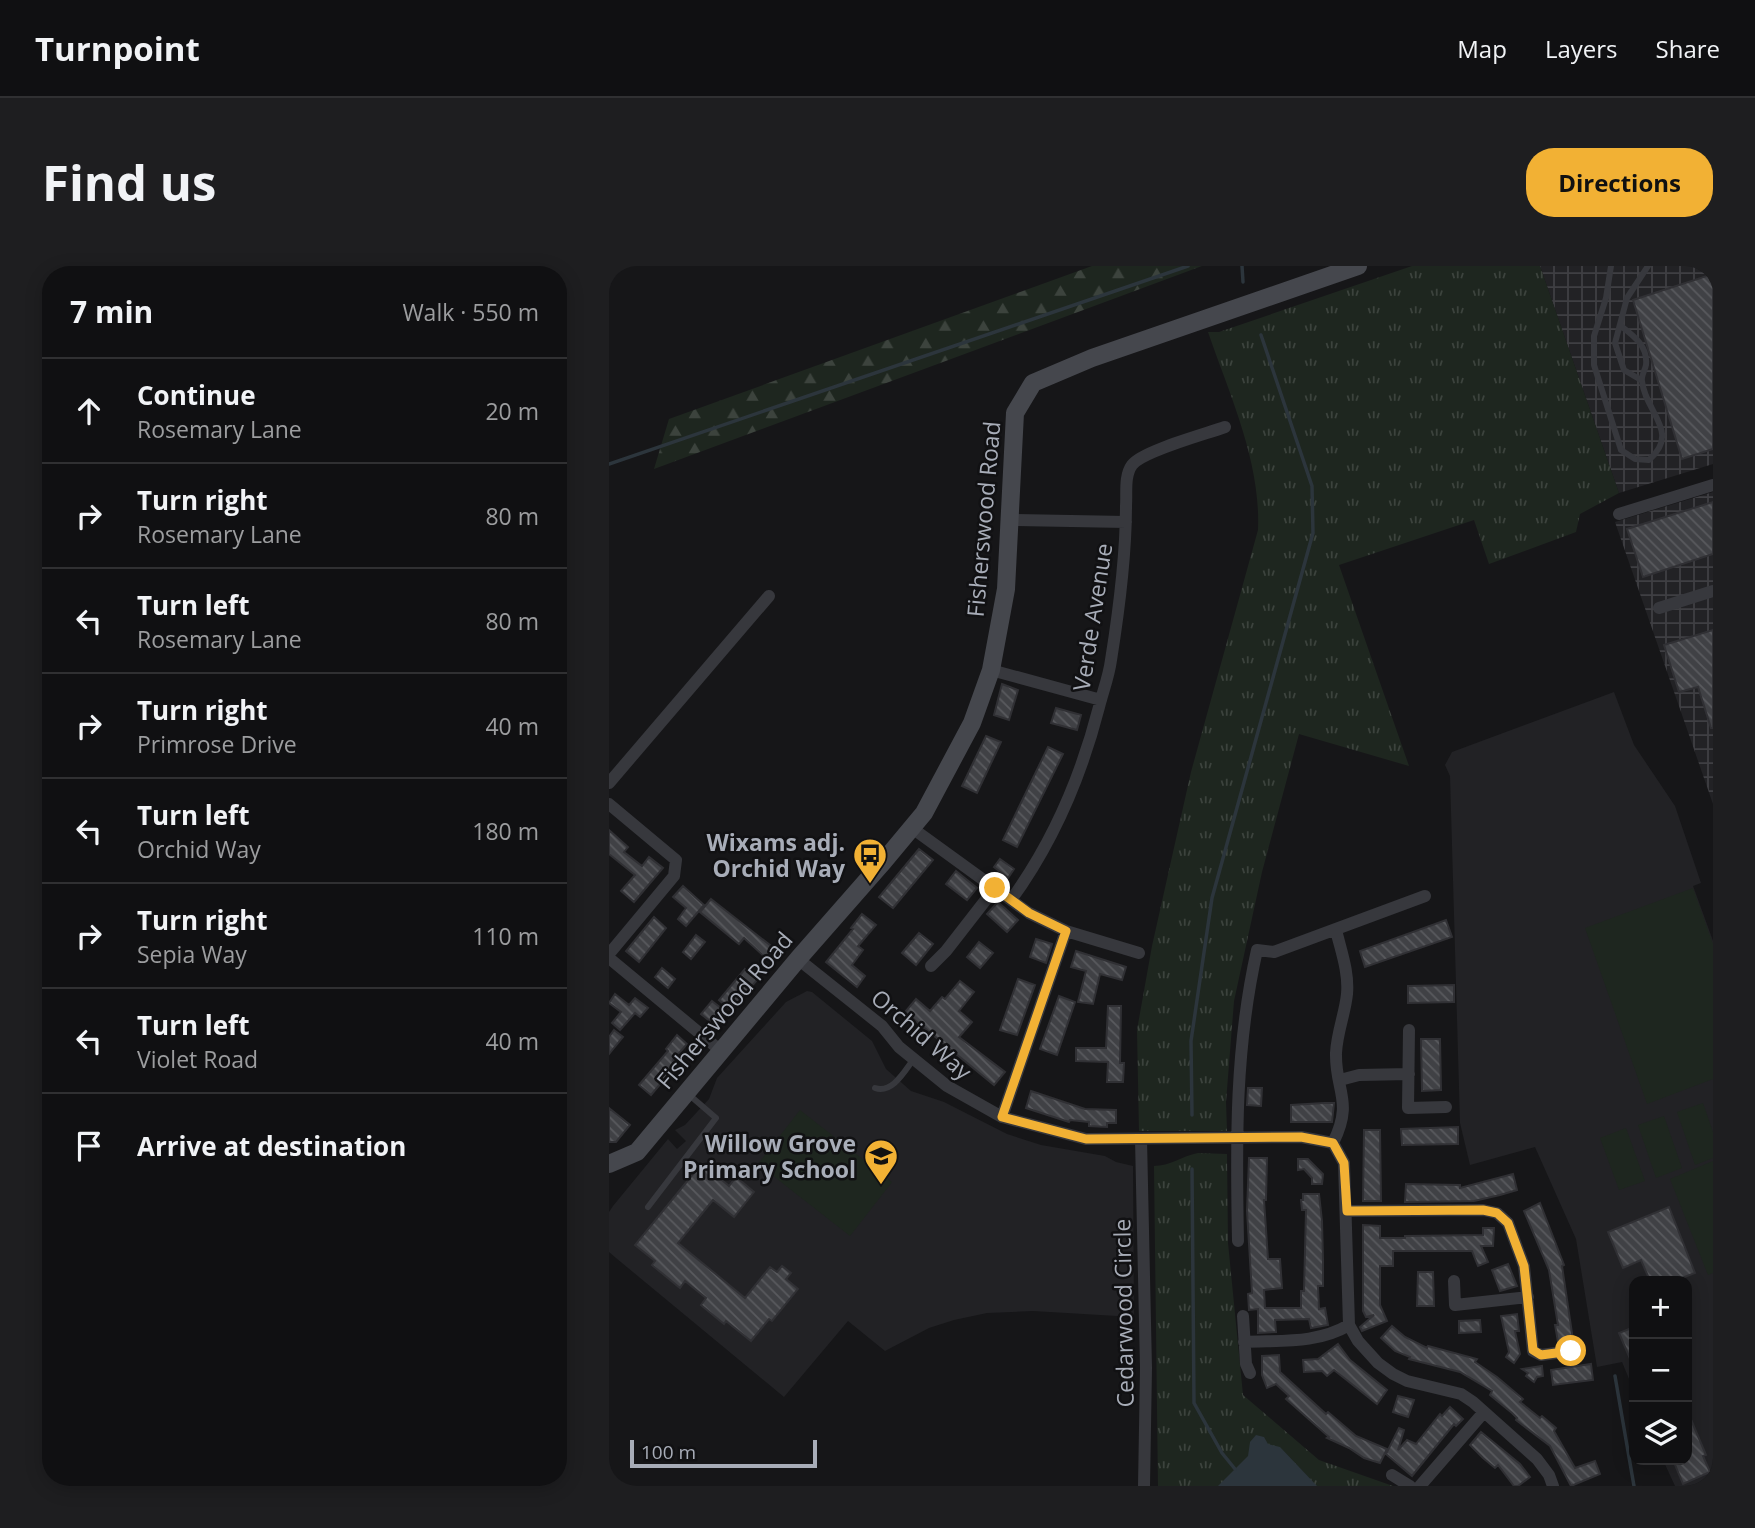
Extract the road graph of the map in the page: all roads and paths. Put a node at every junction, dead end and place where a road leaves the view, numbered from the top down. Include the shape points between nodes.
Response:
1 (1358, 266) edge
2 (1603, 266) edge
3 (1611, 266) edge
4 (1648, 266) edge
5 (1609, 277) junction
6 (1621, 326) junction
7 (1641, 380) junction
8 (1226, 428) dead end
9 (1713, 485) edge
10 (1619, 514) dead end
11 (1009, 520) junction
12 (1126, 522) junction
13 (1713, 591) edge
14 (769, 596) dead end
15 (1659, 608) dead end
16 (991, 670) junction
17 (1101, 700) junction
18 (609, 783) edge
19 (609, 804) edge
20 (912, 828) junction
21 (995, 888) junction
22 (1425, 896) dead end
23 (1011, 900) junction
24 (1336, 930) junction
25 (1066, 931) junction
26 (1139, 953) dead end
27 (609, 956) edge
28 (798, 959) junction
29 (931, 966) dead end
30 (1409, 1030) dead end
31 (721, 1051) junction
32 (913, 1060) junction
33 (1409, 1074) junction
34 (1340, 1080) junction
35 (875, 1088) dead end
36 (685, 1092) junction
37 (1446, 1107) dead end
38 (1002, 1117) junction
39 (1141, 1139) junction
40 (1236, 1139) junction
41 (1333, 1143) junction
42 (609, 1164) edge
43 (648, 1207) dead end
44 (1347, 1211) junction
45 (1238, 1241) dead end
46 (1454, 1281) dead end
47 (1528, 1297) junction
48 (1243, 1316) dead end
49 (1349, 1325) junction
50 (1244, 1342) junction
51 (1571, 1351) dead end
52 (1250, 1373) dead end
53 (1483, 1412) junction
54 (1392, 1475) dead end
55 (1144, 1486) edge
56 (1410, 1486) edge
57 (1420, 1486) edge
58 (1553, 1486) edge

1 - 11 street, Fisherswood Road via 1092,358 1033,383 1015,413
2 - 5 lane
3 - 5 lane
4 - 6 lane via 1627,298
5 - 7 lane via 1594,335 1594,365 1621,450 1635,459 1649,460 1660,450 1663,437
6 - 7 lane via 1640,340 1646,363
6 - 7 lane via 1615,343 1624,370
8 - 12 street, Verde Avenue via 1140,457 1129,471
9 - 10 street
11 - 12 street
11 - 16 street, Fisherswood Road via 1006,589
12 - 17 street, Verde Avenue via 1111,662
13 - 15 street
14 - 18 street
16 - 17 street
16 - 20 street, Fisherswood Road via 972,723
17 - 23 street, Verde Avenue via 1054,832
19 - 27 street via 676,860 674,876
20 - 21 street
20 - 28 street, Fisherswood Road
21 - 23 street
21 - 29 street
22 - 24 street
23 - 25 street
24 - 34 street via 1347,973 1336,1056
24 - 40 street via 1274,952 1257,950 1242,1039
25 - 26 street
25 - 38 street
27 - 31 street
28 - 31 street, Fisherswood Road
28 - 32 street, Orchid Way via 882,1026
30 - 33 street
31 - 36 street, Fisherswood Road
32 - 35 lane via 890,1088
32 - 38 street, Orchid Way via 964,1098
33 - 34 street
33 - 37 street via 1408,1108
34 - 41 street via 1343,1116
36 - 42 street, Fisherswood Road via 637,1152
36 - 43 lane via 716,1118
38 - 39 street, Orchid Way via 1086,1139
39 - 40 street, Orchid Way
39 - 55 street, Cedarwood Circle
40 - 41 street, Orchid Way via 1301,1137
40 - 45 street
41 - 44 street via 1344,1163
44 - 47 street via 1497,1213 1508,1223 1524,1266
44 - 49 street
46 - 47 street via 1455,1305
47 - 51 street via 1533,1350 1541,1355
48 - 50 street
49 - 50 street via 1311,1340
49 - 53 street via 1366,1351 1394,1374 1461,1394
50 - 52 street
53 - 57 street
53 - 58 street via 1537,1458
54 - 56 street

